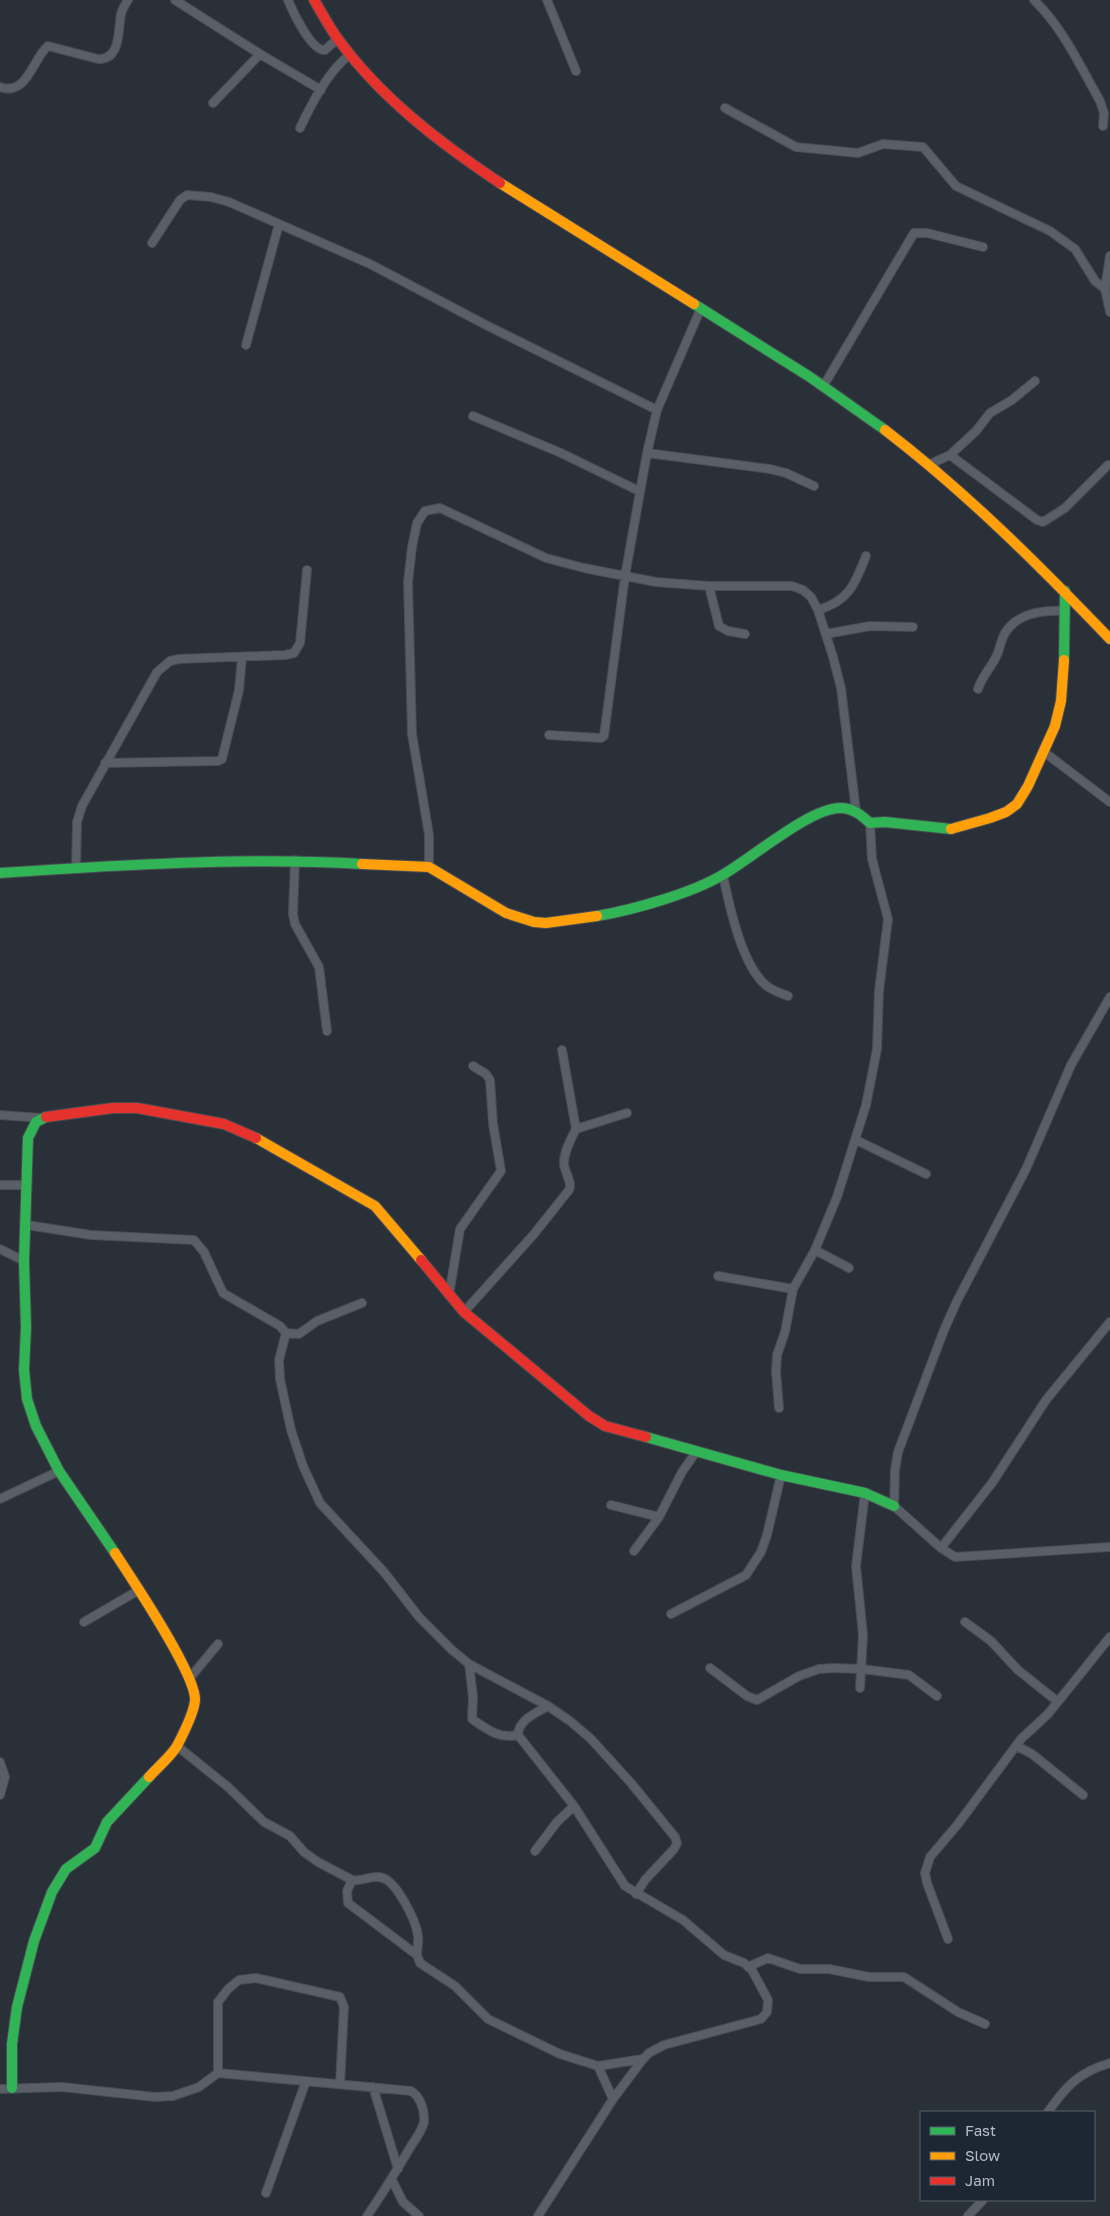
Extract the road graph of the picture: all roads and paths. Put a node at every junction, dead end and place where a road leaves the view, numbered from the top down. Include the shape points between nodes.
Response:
1 (128, 0) edge
2 (176, 0) edge
3 (288, 0) edge
4 (314, 0) edge
5 (548, 0) edge
6 (1034, 0) edge
7 (336, 40) junction
8 (260, 54) junction
9 (349, 55) junction
10 (576, 71) dead end
11 (0, 87) edge
12 (321, 90) junction
13 (213, 103) dead end
14 (725, 108) dead end
15 (1103, 126) dead end
16 (300, 128) dead end
17 (279, 224) junction
18 (152, 243) dead end
19 (983, 247) dead end
20 (1110, 256) edge
21 (1105, 289) junction
22 (702, 308) junction
23 (1110, 312) edge
24 (246, 345) dead end
25 (1035, 381) dead end
26 (824, 385) junction
27 (658, 410) junction
28 (473, 416) dead end
29 (647, 453) junction
30 (950, 455) junction
31 (928, 464) junction
32 (1108, 465) dead end
33 (814, 486) dead end
34 (639, 491) junction
35 (866, 556) dead end
36 (307, 570) dead end
37 (625, 576) junction
38 (709, 586) junction
39 (1065, 591) junction
40 (818, 610) junction
41 (1065, 611) junction
42 (913, 627) dead end
43 (745, 634) dead end
44 (826, 634) junction
45 (1110, 639) edge
46 (242, 657) junction
47 (978, 689) dead end
48 (549, 735) dead end
49 (1044, 752) junction
50 (105, 763) junction
51 (1110, 802) edge
52 (856, 811) junction
53 (870, 823) junction
54 (295, 860) junction
55 (429, 867) junction
56 (76, 868) junction
57 (0, 873) edge
58 (723, 875) junction
59 (788, 996) dead end
60 (1110, 997) edge
61 (327, 1031) dead end
62 (562, 1050) dead end
63 (474, 1066) dead end
64 (627, 1113) dead end
65 (0, 1115) edge
66 (42, 1118) junction
67 (576, 1128) junction
68 (856, 1140) junction
69 (926, 1174) dead end
70 (0, 1185) edge
71 (27, 1185) junction
72 (26, 1225) junction
73 (0, 1249) edge
74 (815, 1250) junction
75 (24, 1261) junction
76 (849, 1268) dead end
77 (718, 1276) dead end
78 (793, 1289) junction
79 (448, 1295) junction
80 (362, 1303) dead end
81 (464, 1312) junction
82 (1110, 1322) edge
83 (286, 1333) junction
84 (779, 1408) dead end
85 (696, 1452) junction
86 (59, 1471) junction
87 (781, 1475) junction
88 (865, 1492) junction
89 (0, 1499) edge
90 (611, 1505) dead end
91 (894, 1506) junction
92 (659, 1517) junction
93 (1110, 1547) edge
94 (941, 1548) junction
95 (634, 1551) dead end
96 (139, 1590) junction
97 (671, 1614) dead end
98 (84, 1622) dead end
99 (965, 1622) dead end
100 (1110, 1637) edge
101 (218, 1644) dead end
102 (469, 1664) junction
103 (710, 1668) dead end
104 (862, 1669) junction
105 (189, 1679) junction
106 (860, 1688) dead end
107 (937, 1696) dead end
108 (1058, 1702) junction
109 (548, 1706) junction
110 (518, 1735) junction
111 (177, 1746) junction
112 (1016, 1746) junction
113 (0, 1762) edge
114 (0, 1796) edge
115 (1083, 1796) dead end
116 (574, 1806) junction
117 (535, 1851) dead end
118 (352, 1880) junction
119 (636, 1894) junction
120 (948, 1939) dead end
121 (417, 1955) junction
122 (748, 1966) junction
123 (985, 2024) dead end
124 (643, 2059) junction
125 (1110, 2063) edge
126 (598, 2066) junction
127 (218, 2073) junction
128 (306, 2081) junction
129 (340, 2084) junction
130 (373, 2087) junction
131 (12, 2088) junction
132 (0, 2089) edge
133 (613, 2099) junction
134 (1049, 2111) edge
135 (398, 2168) junction
136 (392, 2180) junction
137 (266, 2193) dead end
138 (982, 2201) edge
139 (367, 2216) edge
140 (419, 2216) edge
141 (538, 2216) edge
142 (968, 2216) edge

1 - 11 street via 110,56 98,59 48,46 22,83 10,89
2 - 8 street
3 - 7 street via 316,47 325,50
4 - 7 street
5 - 10 street
6 - 15 street via 1060,31 1100,101 1104,113
7 - 9 street
8 - 12 street
8 - 13 street
9 - 12 street
9 - 22 street via 414,120 495,182
12 - 16 street
14 - 21 street via 796,147 858,153 883,144 923,147 956,186 1050,231 1075,249 1095,281
17 - 18 street via 229,202 187,195 180,200
17 - 24 street
17 - 27 street via 370,264
19 - 26 street via 927,233 914,233
20 - 21 street
21 - 23 street
22 - 26 street
22 - 27 street
25 - 30 street via 990,413
26 - 31 street
27 - 29 street
28 - 34 street
29 - 33 street via 770,469
29 - 34 street
30 - 31 street
30 - 32 street via 1043,522 1066,508
31 - 39 street via 1004,531
34 - 37 street
35 - 40 street via 855,584 834,605
36 - 46 street via 297,650 285,655
37 - 38 street
37 - 48 street via 604,736
37 - 55 street via 546,558 440,508 425,511 417,523 408,582 410,715 429,835
38 - 40 street via 792,586 811,597
38 - 43 street via 719,626
39 - 41 street
39 - 45 street
40 - 44 street
41 - 47 street via 1046,610 1011,624
41 - 49 street via 1061,701
42 - 44 street via 870,626
44 - 52 street via 841,688
46 - 50 street via 179,659 162,666
46 - 50 street via 239,690 222,759
49 - 51 street
49 - 53 street via 1028,786 1006,812 954,829
50 - 56 street via 79,814 75,840
52 - 53 street
52 - 58 street via 840,808 808,819
53 - 68 street via 872,859 888,919 888,932 877,1049
54 - 55 street
54 - 56 street
54 - 61 street via 293,914 318,967
55 - 58 street via 506,913 546,923 608,914 648,904
56 - 57 street
58 - 59 street via 748,960 765,985
60 - 91 street via 1071,1065 1026,1169 944,1330 898,1452 894,1470
62 - 67 street
63 - 79 street via 490,1080 501,1171 460,1229
64 - 67 street
65 - 66 street
66 - 71 street via 31,1129 28,1138
66 - 79 street via 113,1108 137,1108 204,1120 241,1131 296,1158 375,1206
67 - 81 street via 565,1155 569,1190
68 - 69 street
68 - 74 street via 838,1197
70 - 71 street
71 - 72 street
72 - 75 street
72 - 83 street via 91,1235 194,1240 200,1244 223,1293 280,1326
73 - 75 street
74 - 76 street
74 - 78 street
75 - 86 street via 27,1399 36,1426
77 - 78 street
78 - 84 street via 777,1355
79 - 81 street
80 - 83 street via 317,1321 299,1334
81 - 85 street via 595,1420
82 - 94 street via 1046,1400 992,1483
83 - 102 street via 279,1360 280,1379 291,1430 320,1503 384,1572 419,1617
85 - 87 street
85 - 92 street
86 - 89 street
86 - 96 street
87 - 88 street
87 - 97 street via 767,1535 746,1575
88 - 91 street
88 - 104 street via 856,1566 862,1615
90 - 92 street
91 - 94 street
92 - 95 street
93 - 94 street via 956,1557
96 - 98 street
96 - 105 street
99 - 108 street via 991,1641 1018,1670
100 - 108 street
101 - 105 street
102 - 109 street
102 - 110 street via 472,1719 497,1735
103 - 104 street via 757,1700 786,1681 819,1669
104 - 106 street
104 - 107 street via 909,1675
105 - 111 street via 195,1702
108 - 112 street
109 - 110 street via 521,1723
109 - 119 street via 591,1740 632,1783 676,1840 674,1849
110 - 116 street
111 - 118 street via 228,1787 264,1822 290,1836 318,1862
111 - 131 street via 107,1822 95,1848 66,1869 52,1892 34,1941 17,2007 12,2044
112 - 115 street via 1032,1754
112 - 120 street via 928,1861 927,1883
113 - 114 street via 5,1777
116 - 117 street
116 - 119 street via 622,1884
118 - 121 street via 347,1891 348,1903
118 - 121 street via 380,1877 397,1890 416,1929
119 - 122 street via 683,1920 724,1954
121 - 126 street via 420,1963 455,1986 488,2019 560,2054
122 - 123 street via 768,1958 800,1969 829,1969 869,1977 904,1977 958,2012
122 - 124 street via 768,2000 767,2012 761,2019 664,2045
124 - 126 street
124 - 133 street
125 - 134 street via 1079,2076
126 - 133 street
127 - 128 street
127 - 129 street via 218,2002 239,1980 256,1978 340,1997 344,2007
127 - 131 street via 199,2087 173,2096 62,2087
128 - 129 street
128 - 137 street
129 - 130 street
130 - 135 street
130 - 135 street via 402,2088 419,2098 424,2116 422,2128
131 - 132 street
133 - 141 street
135 - 136 street
136 - 139 street
136 - 140 street via 403,2202
138 - 142 street

